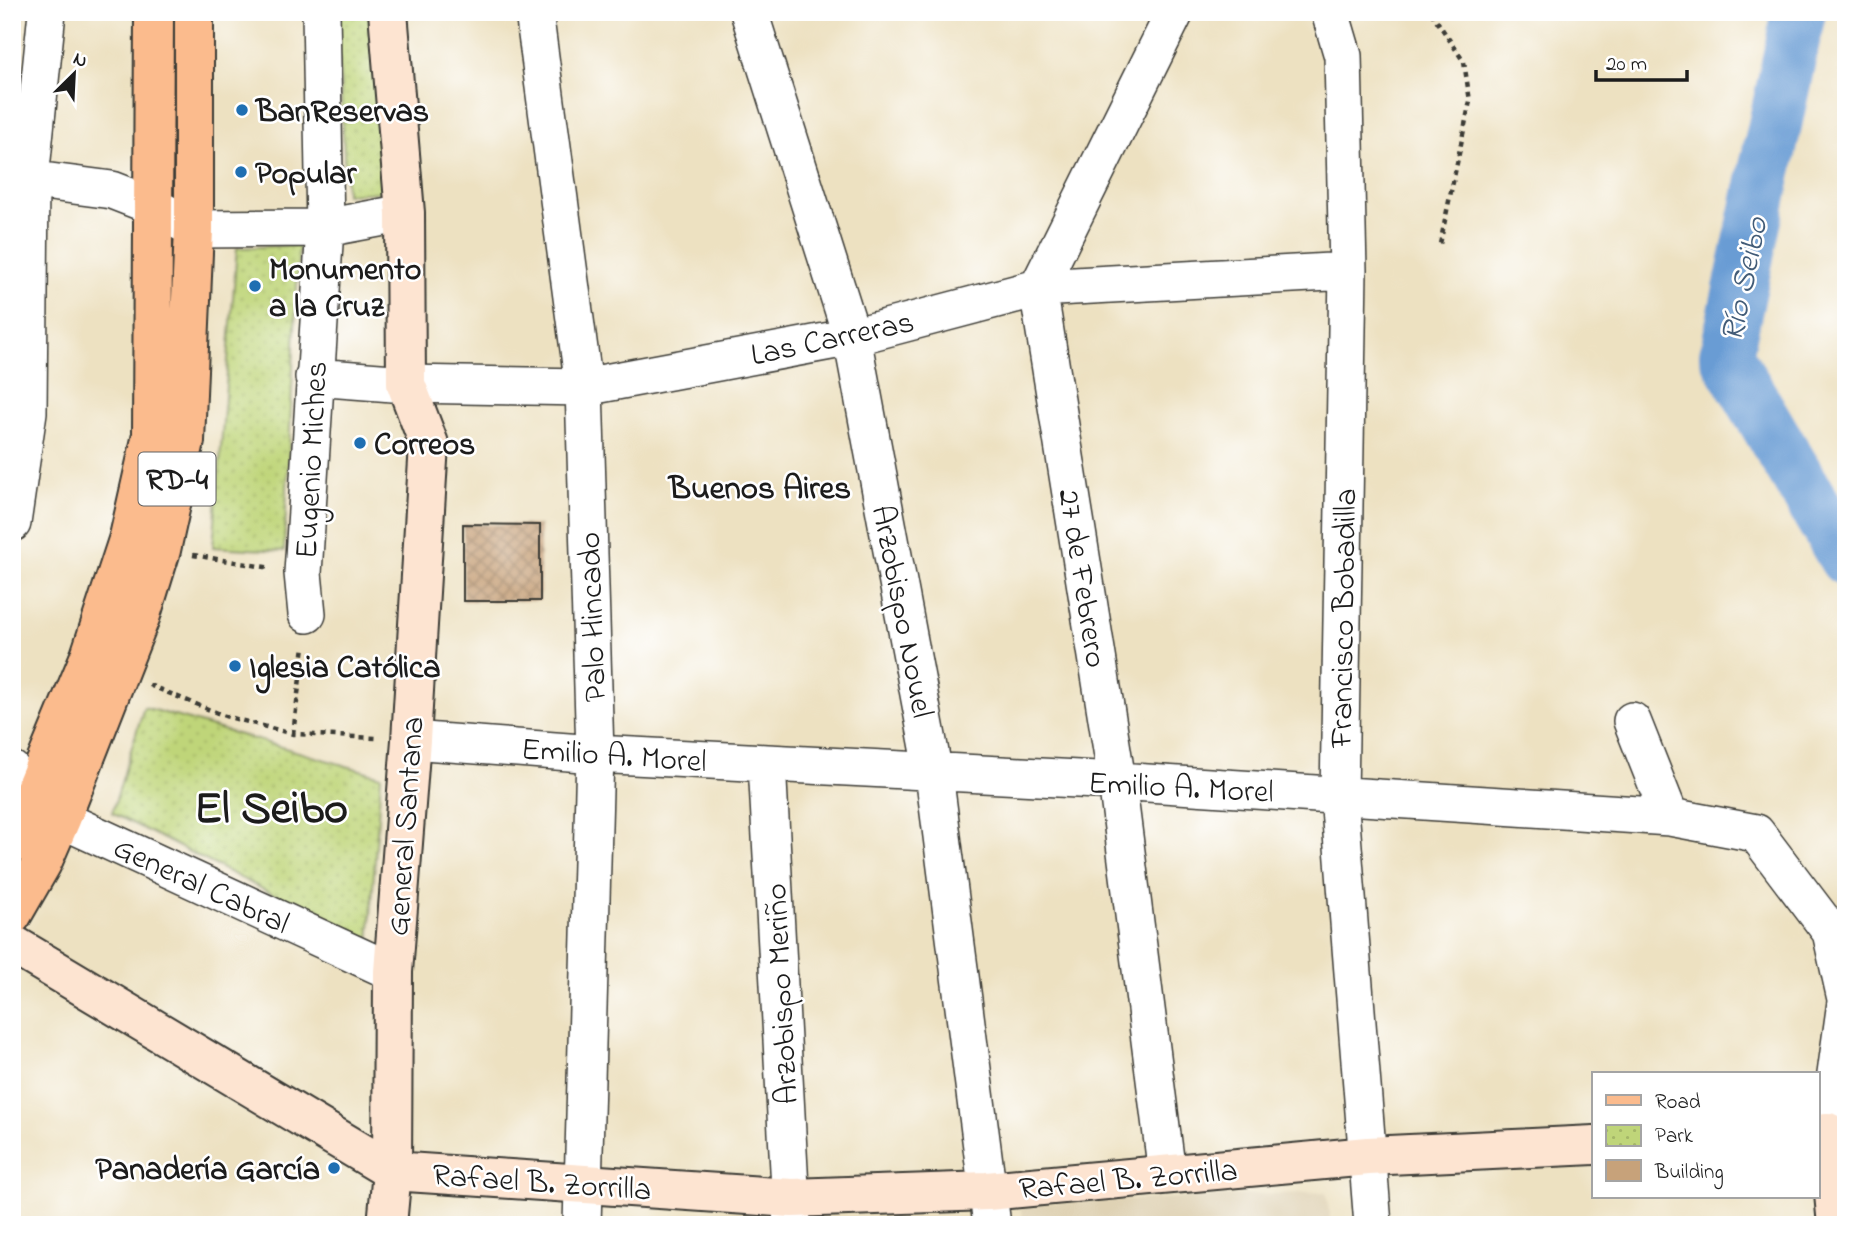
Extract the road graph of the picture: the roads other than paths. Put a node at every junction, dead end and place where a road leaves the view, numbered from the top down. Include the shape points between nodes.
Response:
1 (47, 12) edge
2 (154, 12) edge
3 (194, 12) edge
4 (321, 12) edge
5 (388, 12) edge
6 (534, 12) edge
7 (749, 12) edge
8 (1175, 12) edge
9 (1330, 12) edge
10 (21, 178) edge
11 (153, 206) junction
12 (404, 213) junction
13 (326, 228) junction
14 (194, 229) junction
15 (1348, 271) junction
16 (1038, 288) junction
17 (852, 337) junction
18 (314, 377) junction
19 (406, 384) junction
20 (584, 387) junction
21 (12, 523) edge
22 (307, 614) road end
23 (1632, 721) dead end
24 (411, 740) junction
25 (595, 754) junction
26 (767, 763) junction
27 (934, 774) junction
28 (1117, 781) junction
29 (29, 796) edge
30 (1339, 796) junction
31 (1670, 817) junction
32 (12, 844) edge
33 (12, 915) edge
34 (12, 944) edge
35 (393, 972) junction
36 (1846, 1000) edge
37 (1830, 1133) edge
38 (1592, 1145) edge
39 (1368, 1156) junction
40 (391, 1171) junction
41 (1167, 1174) junction
42 (583, 1184) junction
43 (989, 1208) edge
44 (792, 1211) edge
45 (387, 1225) edge
46 (582, 1225) edge
47 (1373, 1225) edge
48 (1837, 1225) edge

1 - 10 street
2 - 11 main road, RD-4
3 - 14 main road, RD-4
4 - 13 street, Eugenio Miches
5 - 12 street, General Santana
6 - 20 street, Palo Hincado
7 - 17 street, Arzobispo Nouel
8 - 16 street
9 - 15 street, Francisco Bobadilla via 1343,56
10 - 11 street via 112,190
10 - 21 street via 28,412
11 - 14 street
11 - 29 main road, RD-4 via 152,435 124,551 90,656
12 - 13 street
12 - 19 street, General Santana
13 - 14 street
13 - 18 street, Eugenio Miches
14 - 29 main road, RD-4 via 185,441 161,550 118,674
15 - 16 street, Las Carreras
15 - 30 street, Francisco Bobadilla
16 - 17 street, Las Carreras
16 - 28 street, 27 de Febrero
17 - 20 street, Las Carreras
17 - 27 street, Arzobispo Nouel
18 - 19 street, Las Carreras
18 - 22 street, Eugenio Miches via 303,573
19 - 20 street, Las Carreras
19 - 24 street, General Santana via 429,444
20 - 25 street, Palo Hincado
23 - 31 street
24 - 25 street, Emilio A. Morel
24 - 35 street, General Santana
25 - 26 street, Emilio A. Morel
25 - 42 street, Palo Hincado
26 - 27 street, Emilio A. Morel
26 - 44 street, Arzobispo Meriño
27 - 28 street, Emilio A. Morel
27 - 43 street, Arzobispo Nouel
28 - 30 street, Emilio A. Morel
28 - 41 street, 27 de Febrero
29 - 32 main road, RD-4
29 - 33 main road, RD-4 via 42,863
29 - 35 street, General Cabral
30 - 31 street, Emilio A. Morel
30 - 39 street, Francisco Bobadilla
31 - 36 street, Emilio A. Morel via 1756,833 1831,932
34 - 40 street, Rafael B. Zorrilla
35 - 40 street, General Santana
36 - 37 street, Emilio A. Morel
37 - 48 street
38 - 39 street, Rafael B. Zorrilla
39 - 41 street, Rafael B. Zorrilla
39 - 47 street, Francisco Bobadilla
40 - 42 street, Rafael B. Zorrilla
40 - 45 street, General Santana
41 - 43 street, Rafael B. Zorrilla
42 - 44 street, Rafael B. Zorrilla
42 - 46 street, Palo Hincado
43 - 44 street, Rafael B. Zorrilla

